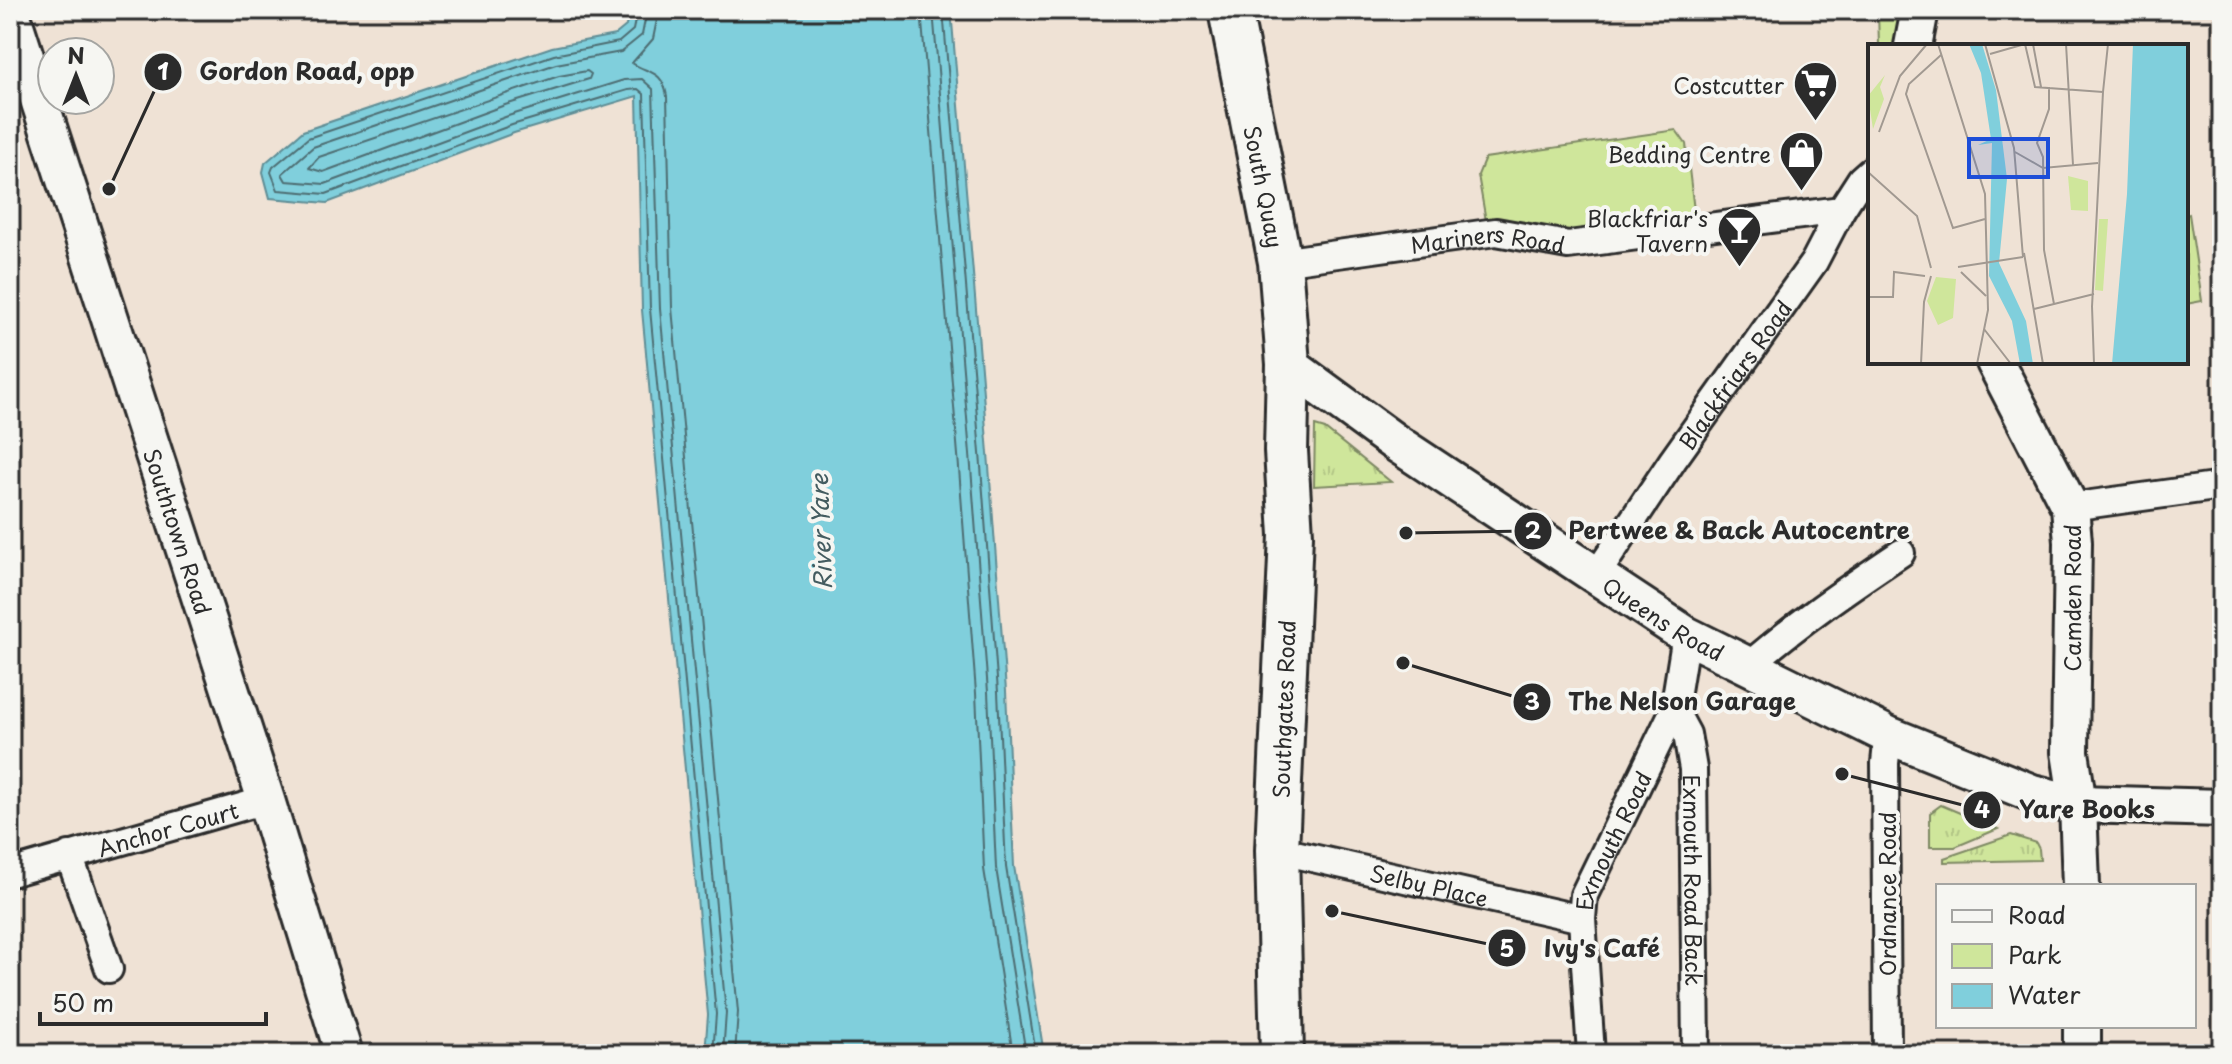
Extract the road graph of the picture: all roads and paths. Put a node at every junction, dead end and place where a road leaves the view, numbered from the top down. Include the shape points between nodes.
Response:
1 (10, 10) edge
2 (1230, 10) edge
3 (1920, 10) edge
4 (1913, 44) edge
5 (1868, 173) edge
6 (1841, 210) junction
7 (1280, 262) junction
8 (1288, 364) junction
9 (1996, 364) edge
10 (2222, 486) edge
11 (2070, 507) junction
12 (1901, 553) dead end
13 (1595, 577) junction
14 (1686, 635) junction
15 (1747, 667) junction
16 (1674, 710) junction
17 (1888, 735) junction
18 (266, 800) junction
19 (2078, 804) junction
20 (2222, 808) edge
21 (1277, 850) junction
22 (69, 855) junction
23 (10, 873) edge
24 (2081, 884) edge
25 (1582, 919) junction
26 (109, 969) dead end
27 (2082, 1028) edge
28 (344, 1054) edge
29 (1282, 1054) edge
30 (1591, 1054) edge
31 (1696, 1054) edge
32 (1887, 1054) edge
33 (2082, 1054) edge

1 - 18 street, Southtown Road
2 - 7 main road, South Quay
3 - 4 street
5 - 6 street, Blackfriars Road
6 - 7 street, Mariners Road via 1568,245 1496,232
6 - 13 street, Blackfriars Road via 1814,262
7 - 8 main road, South Quay
8 - 13 street, Queens Road
8 - 21 main road, Southgates Road via 1291,535
9 - 11 street, Camden Road
10 - 11 street
11 - 19 street, Camden Road via 2070,752
12 - 15 street
13 - 14 street, Queens Road
14 - 15 street, Queens Road
14 - 16 street, Exmouth Road
15 - 17 street, Queens Road
16 - 25 street, Exmouth Road via 1584,895
16 - 31 street, Exmouth Road Back via 1687,734 1693,769
17 - 19 street, Queens Road via 2032,793
17 - 32 street, Ordnance Road
18 - 22 street, Anchor Court
18 - 28 street, Southtown Road
19 - 20 street, Queens Road
19 - 24 street, Camden Road
21 - 25 street, Selby Place
21 - 29 main road, Southgates Road
22 - 23 street, Anchor Court
22 - 26 street, Anchor Court
25 - 30 street, Exmouth Road
27 - 33 street

